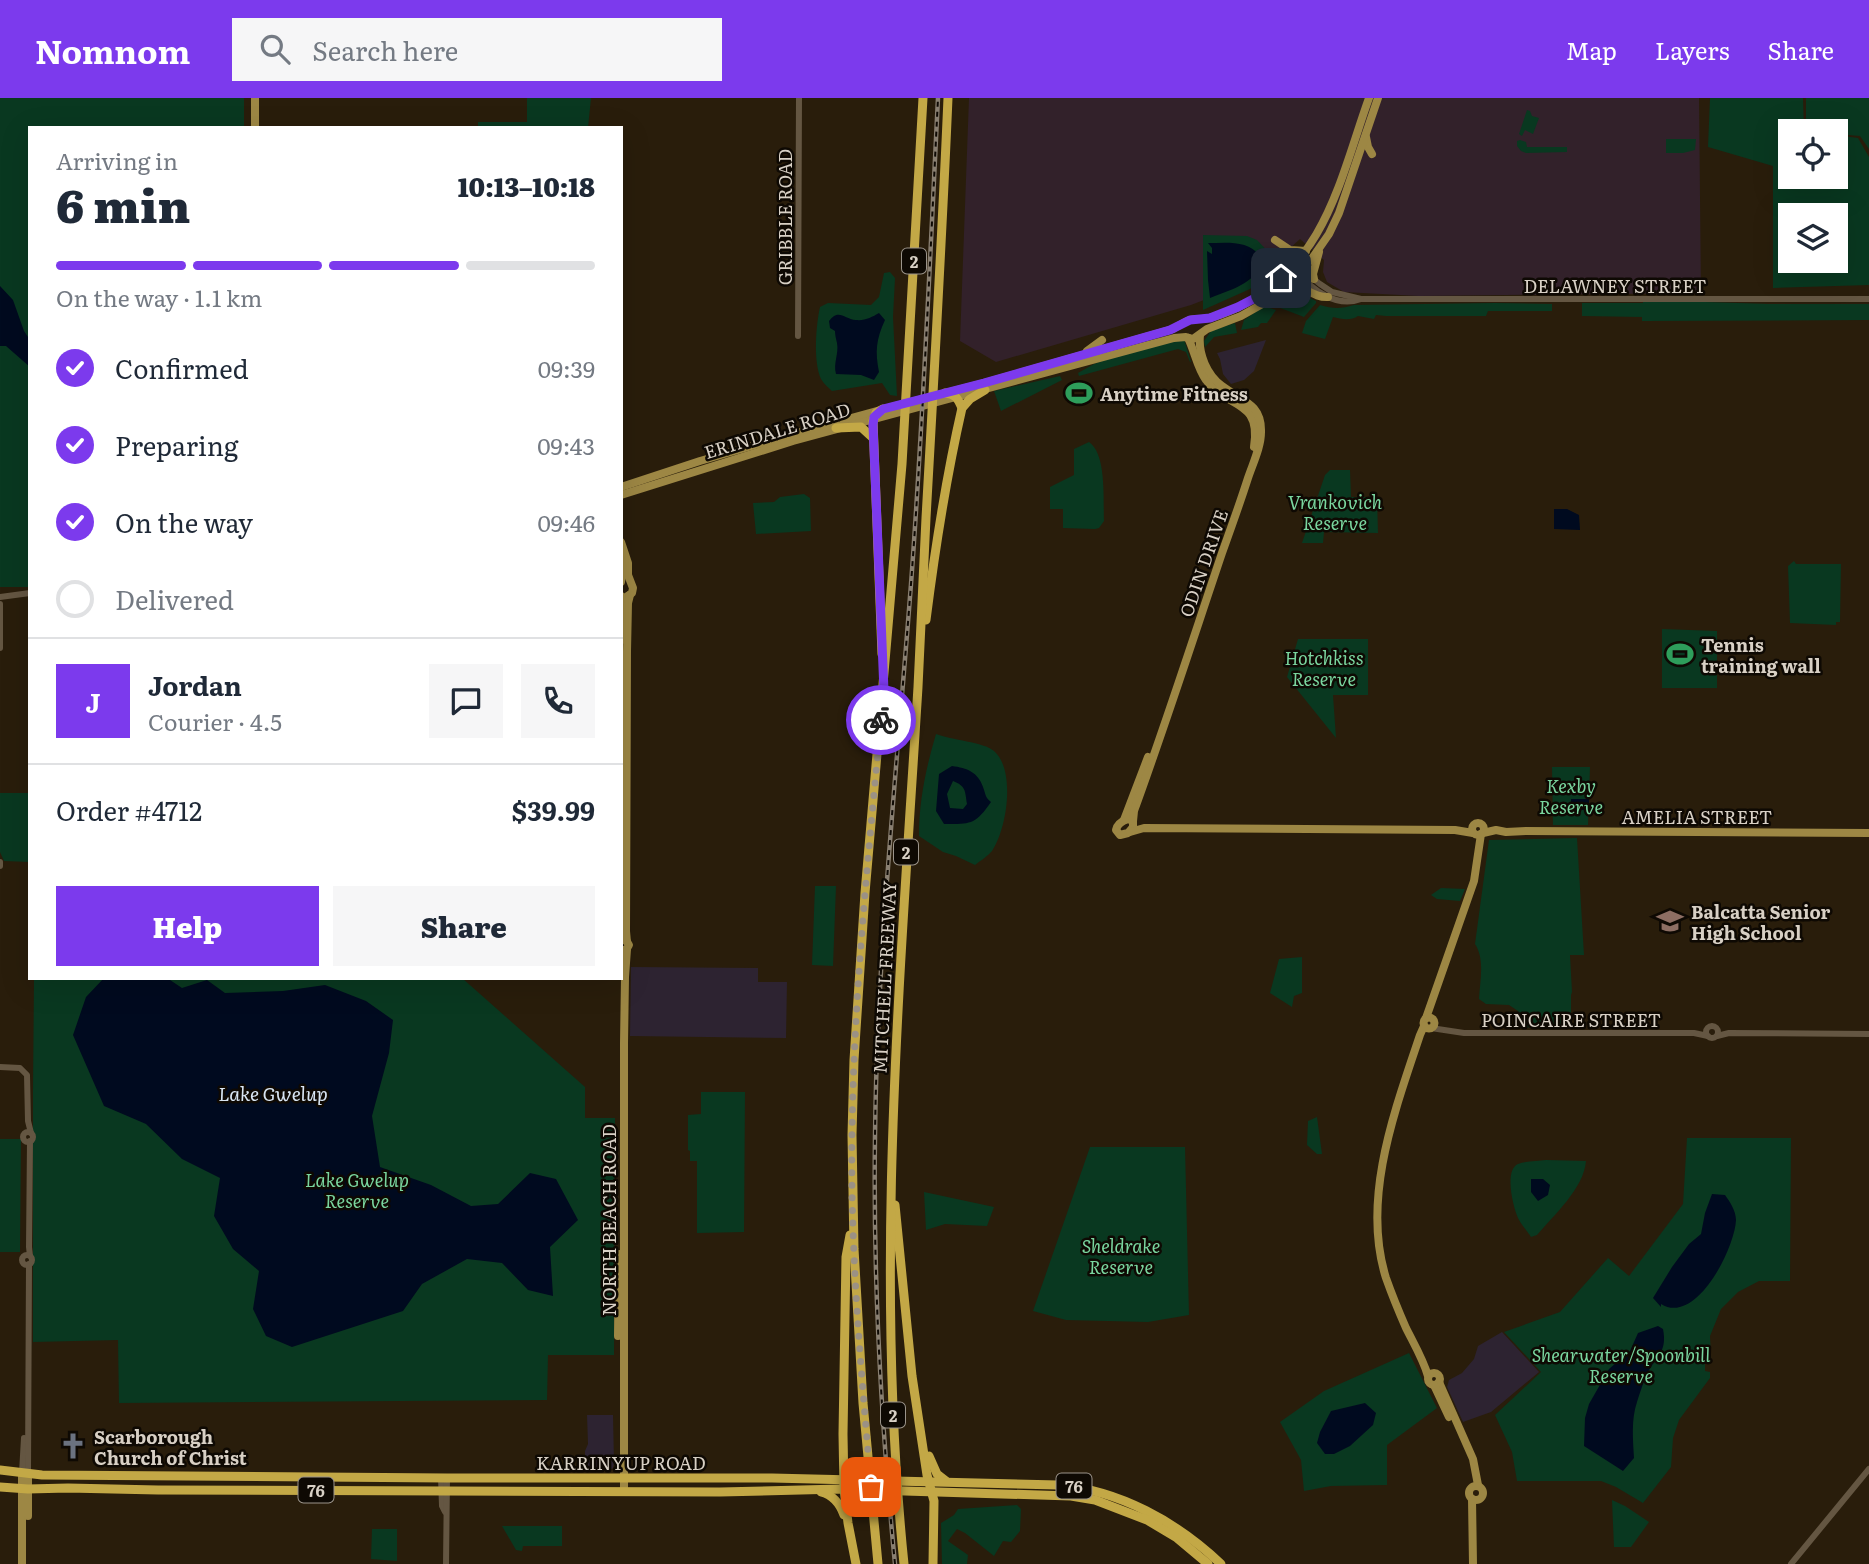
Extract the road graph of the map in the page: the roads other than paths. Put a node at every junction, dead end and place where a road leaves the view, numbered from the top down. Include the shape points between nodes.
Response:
1 (252, 98) edge
2 (799, 98) edge
3 (923, 98) edge
4 (948, 98) edge
5 (1369, 98) edge
6 (1378, 98) edge
7 (253, 126) edge
8 (1366, 134) junction
9 (1372, 154) dead end
10 (1275, 240) dead end
11 (1321, 246) junction
12 (1306, 251) junction
13 (1279, 255) dead end
14 (1297, 271) junction
15 (1314, 279) junction
16 (1285, 286) junction
17 (1270, 288) junction
18 (1328, 297) junction
19 (1360, 299) junction
20 (1869, 299) edge
21 (1195, 320) junction
22 (1184, 324) junction
23 (1200, 333) junction
24 (798, 337) dead end
25 (1187, 338) junction
26 (1102, 340) dead end
27 (1078, 356) junction
28 (985, 390) junction
29 (942, 396) junction
30 (957, 397) junction
31 (962, 408) junction
32 (883, 409) junction
33 (895, 410) junction
34 (873, 418) junction
35 (836, 428) junction
36 (873, 438) junction
37 (623, 487) edge
38 (640, 489) junction
39 (623, 494) edge
40 (623, 500) edge
41 (623, 548) edge
42 (624, 583) edge
43 (28, 593) edge
44 (624, 596) edge
45 (0, 597) edge
46 (0, 604) edge
47 (0, 648) edge
48 (918, 687) junction
49 (884, 691) junction
50 (1130, 821) junction
51 (1869, 830) edge
52 (1478, 831) junction
53 (1130, 832) junction
54 (624, 945) edge
55 (620, 980) edge
56 (1429, 1024) junction
57 (1869, 1034) edge
58 (0, 1067) edge
59 (891, 1169) junction
60 (853, 1215) junction
61 (843, 1434) junction
62 (922, 1438) junction
63 (1869, 1469) edge
64 (0, 1470) edge
65 (25, 1474) junction
66 (1869, 1475) edge
67 (159, 1476) junction
68 (621, 1477) junction
69 (444, 1478) junction
70 (772, 1478) junction
71 (798, 1479) junction
72 (929, 1482) junction
73 (947, 1482) junction
74 (844, 1485) junction
75 (1073, 1486) junction
76 (0, 1487) edge
77 (910, 1487) junction
78 (25, 1489) junction
79 (158, 1490) junction
80 (445, 1490) junction
81 (816, 1490) junction
82 (621, 1491) junction
83 (772, 1491) junction
84 (932, 1492) junction
85 (974, 1493) junction
86 (1095, 1500) junction
87 (934, 1516) junction
88 (848, 1524) junction
89 (877, 1561) edge
90 (25, 1564) edge
91 (446, 1564) edge
92 (856, 1564) edge
93 (904, 1564) edge
94 (933, 1564) edge
95 (1208, 1564) edge
96 (1221, 1564) edge
97 (1475, 1564) edge
98 (1794, 1564) edge

1 - 7 main road
2 - 24 street, GRIBBLE ROAD
3 - 49 highway, MITCHELL FREEWAY / 2
4 - 48 highway, MITCHELL FREEWAY / 2
5 - 12 main road, ERINDALE ROAD via 1329,213
6 - 8 main road, ERINDALE ROAD
8 - 9 main road
8 - 11 main road, ERINDALE ROAD via 1339,213
10 - 12 main road via 1290,250
11 - 14 main road, ERINDALE ROAD
11 - 15 main road
12 - 14 main road, ERINDALE ROAD
13 - 17 main road
14 - 15 street, DELAWNEY STREET
14 - 16 main road, ERINDALE ROAD
14 - 17 main road, ERINDALE ROAD
14 - 18 street
15 - 19 street, DELAWNEY STREET via 1332,292
16 - 18 main road via 1297,285
16 - 23 main road, ERINDALE ROAD via 1249,312
17 - 21 main road, ERINDALE ROAD via 1238,307
18 - 19 street, DELAWNEY STREET
19 - 20 street, DELAWNEY STREET
21 - 22 main road, ERINDALE ROAD
21 - 23 main road
22 - 25 main road
22 - 27 main road, ERINDALE ROAD
23 - 25 main road, ERINDALE ROAD
23 - 50 main road, ODIN DRIVE via 1205,365 1214,379 1253,407 1261,435
25 - 28 main road, ERINDALE ROAD
25 - 50 main road, ODIN DRIVE via 1205,379 1252,417 1253,452
26 - 27 main road
27 - 29 main road, ERINDALE ROAD
28 - 30 main road, ERINDALE ROAD
28 - 31 highway
29 - 30 highway
29 - 33 main road, ERINDALE ROAD
30 - 31 highway
31 - 48 highway via 932,570
32 - 33 main road, ERINDALE ROAD
32 - 34 highway
32 - 37 main road, ERINDALE ROAD
33 - 34 main road, ERINDALE ROAD
34 - 35 main road, ERINDALE ROAD
34 - 36 highway
35 - 36 highway via 861,427
35 - 38 main road, ERINDALE ROAD
36 - 49 highway
38 - 39 main road, ERINDALE ROAD
38 - 40 main road
41 - 42 main road, NORTH BEACH ROAD via 628,563
42 - 44 main road, NORTH BEACH ROAD via 633,590
43 - 45 street
44 - 54 main road, NORTH BEACH ROAD via 628,603
46 - 47 street
48 - 59 highway, MITCHELL FREEWAY / 2
49 - 60 highway, MITCHELL FREEWAY / 2 via 857,1004
50 - 52 main road, AMELIA STREET
50 - 53 main road, ODIN DRIVE
50 - 53 main road via 1118,826 1118,833
51 - 52 main road, AMELIA STREET
52 - 53 main road, AMELIA STREET via 1144,828
52 - 56 main road via 1474,881
54 - 68 main road, NORTH BEACH ROAD
55 - 68 main road, NORTH BEACH ROAD
56 - 57 street, POINCAIRE STREET via 1464,1033 1708,1032 1712,1038 1717,1032
56 - 97 main road via 1417,1045 1387,1142 1378,1242 1397,1307 1424,1362 1432,1374 1440,1376 1437,1384 1471,1452 1476,1485 1482,1488 1483,1496 1476,1499
58 - 65 street via 20,1068 28,1079
59 - 62 highway
59 - 93 highway, MITCHELL FREEWAY / 2 via 892,1378
60 - 61 highway via 846,1257
60 - 89 highway, MITCHELL FREEWAY / 2
61 - 71 highway via 835,1473
61 - 74 highway
62 - 72 highway
62 - 73 highway via 937,1474
63 - 98 street
64 - 65 highway, KARRINYUP ROAD / 76
65 - 67 highway, KARRINYUP ROAD / 76
65 - 78 main road
66 - 98 street
67 - 69 highway, KARRINYUP ROAD / 76
67 - 79 highway
68 - 69 highway, KARRINYUP ROAD / 76
68 - 70 highway, KARRINYUP ROAD / 76
68 - 82 main road, NORTH BEACH ROAD
69 - 80 street
70 - 71 highway, KARRINYUP ROAD / 76
70 - 83 highway
71 - 74 highway, KARRINYUP ROAD / 76
72 - 73 highway, KARRINYUP ROAD / 76
72 - 77 highway, KARRINYUP ROAD / 76
72 - 84 highway
73 - 75 highway, KARRINYUP ROAD / 76
74 - 77 highway, KARRINYUP ROAD / 76
74 - 81 highway, KARRINYUP ROAD / 76
74 - 88 highway
75 - 86 highway via 1073,1493
75 - 96 highway, KARRINYUP ROAD / 76 via 1121,1499 1159,1518
76 - 78 highway, KARRINYUP ROAD / 76
77 - 84 highway, KARRINYUP ROAD / 76
78 - 79 highway, KARRINYUP ROAD / 76
78 - 90 main road
79 - 80 highway, KARRINYUP ROAD / 76
80 - 82 highway, KARRINYUP ROAD / 76
80 - 91 street
81 - 83 highway, KARRINYUP ROAD / 76
81 - 88 highway via 839,1503
82 - 83 highway, KARRINYUP ROAD / 76
84 - 85 highway, KARRINYUP ROAD / 76
84 - 87 highway
85 - 86 highway, KARRINYUP ROAD / 76
85 - 87 highway via 943,1498
86 - 95 highway, KARRINYUP ROAD / 76 via 1159,1526
87 - 94 highway
88 - 92 highway

